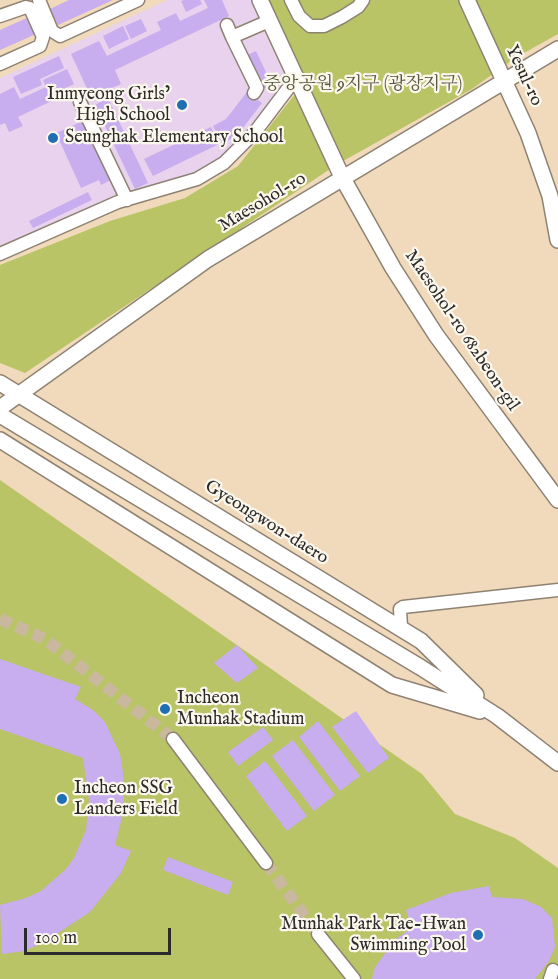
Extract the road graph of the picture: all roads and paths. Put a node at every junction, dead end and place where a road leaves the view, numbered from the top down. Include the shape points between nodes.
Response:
1 (39, 0) edge
2 (138, 0) edge
3 (260, 0) edge
4 (291, 0) edge
5 (363, 0) edge
6 (467, 0) edge
7 (14, 5) edge
8 (0, 16) edge
9 (269, 21) junction
10 (227, 25) dead end
11 (232, 37) junction
12 (558, 49) edge
13 (0, 64) edge
14 (296, 78) junction
15 (503, 80) junction
16 (254, 93) dead end
17 (81, 102) dead end
18 (342, 177) junction
19 (127, 200) junction
20 (558, 240) edge
21 (0, 254) edge
22 (0, 383) edge
23 (20, 394) junction
24 (0, 408) edge
25 (0, 415) edge
26 (0, 440) edge
27 (558, 500) edge
28 (558, 590) edge
29 (401, 628) junction
30 (497, 716) junction
31 (173, 739) tunnel mouth
32 (558, 763) edge
33 (266, 862) tunnel mouth
34 (318, 934) tunnel mouth
35 (354, 979) edge

1 - 2 street via 52,31 60,36
3 - 9 main road, Maesohol-ro 682beon-gil
4 - 5 street via 310,26 324,26 358,7
6 - 15 main road, Yesul-ro
7 - 8 street
7 - 13 street via 30,8 43,42
9 - 11 street
9 - 14 main road, Maesohol-ro 682beon-gil
10 - 11 street
11 - 16 street via 257,88
12 - 15 main road, Maesohol-ro
14 - 18 main road, Maesohol-ro 682beon-gil
14 - 19 street via 255,132 224,163 197,179
15 - 18 main road, Maesohol-ro
15 - 20 main road, Yesul-ro via 528,133 550,196
17 - 19 street
18 - 23 main road, Maesohol-ro via 208,259
18 - 27 main road, Maesohol-ro 682beon-gil via 436,335
19 - 21 street
22 - 23 main road, Gyeongwon-daero
23 - 24 main road, Maesohol-ro
23 - 29 main road, Gyeongwon-daero
25 - 30 main road, Gyeongwon-daero
26 - 30 main road, Gyeongwon-daero via 392,685
28 - 29 street via 403,607
29 - 30 main road, Gyeongwon-daero via 421,641
30 - 32 main road, Gyeongwon-daero
31 - 33 street
34 - 35 street

